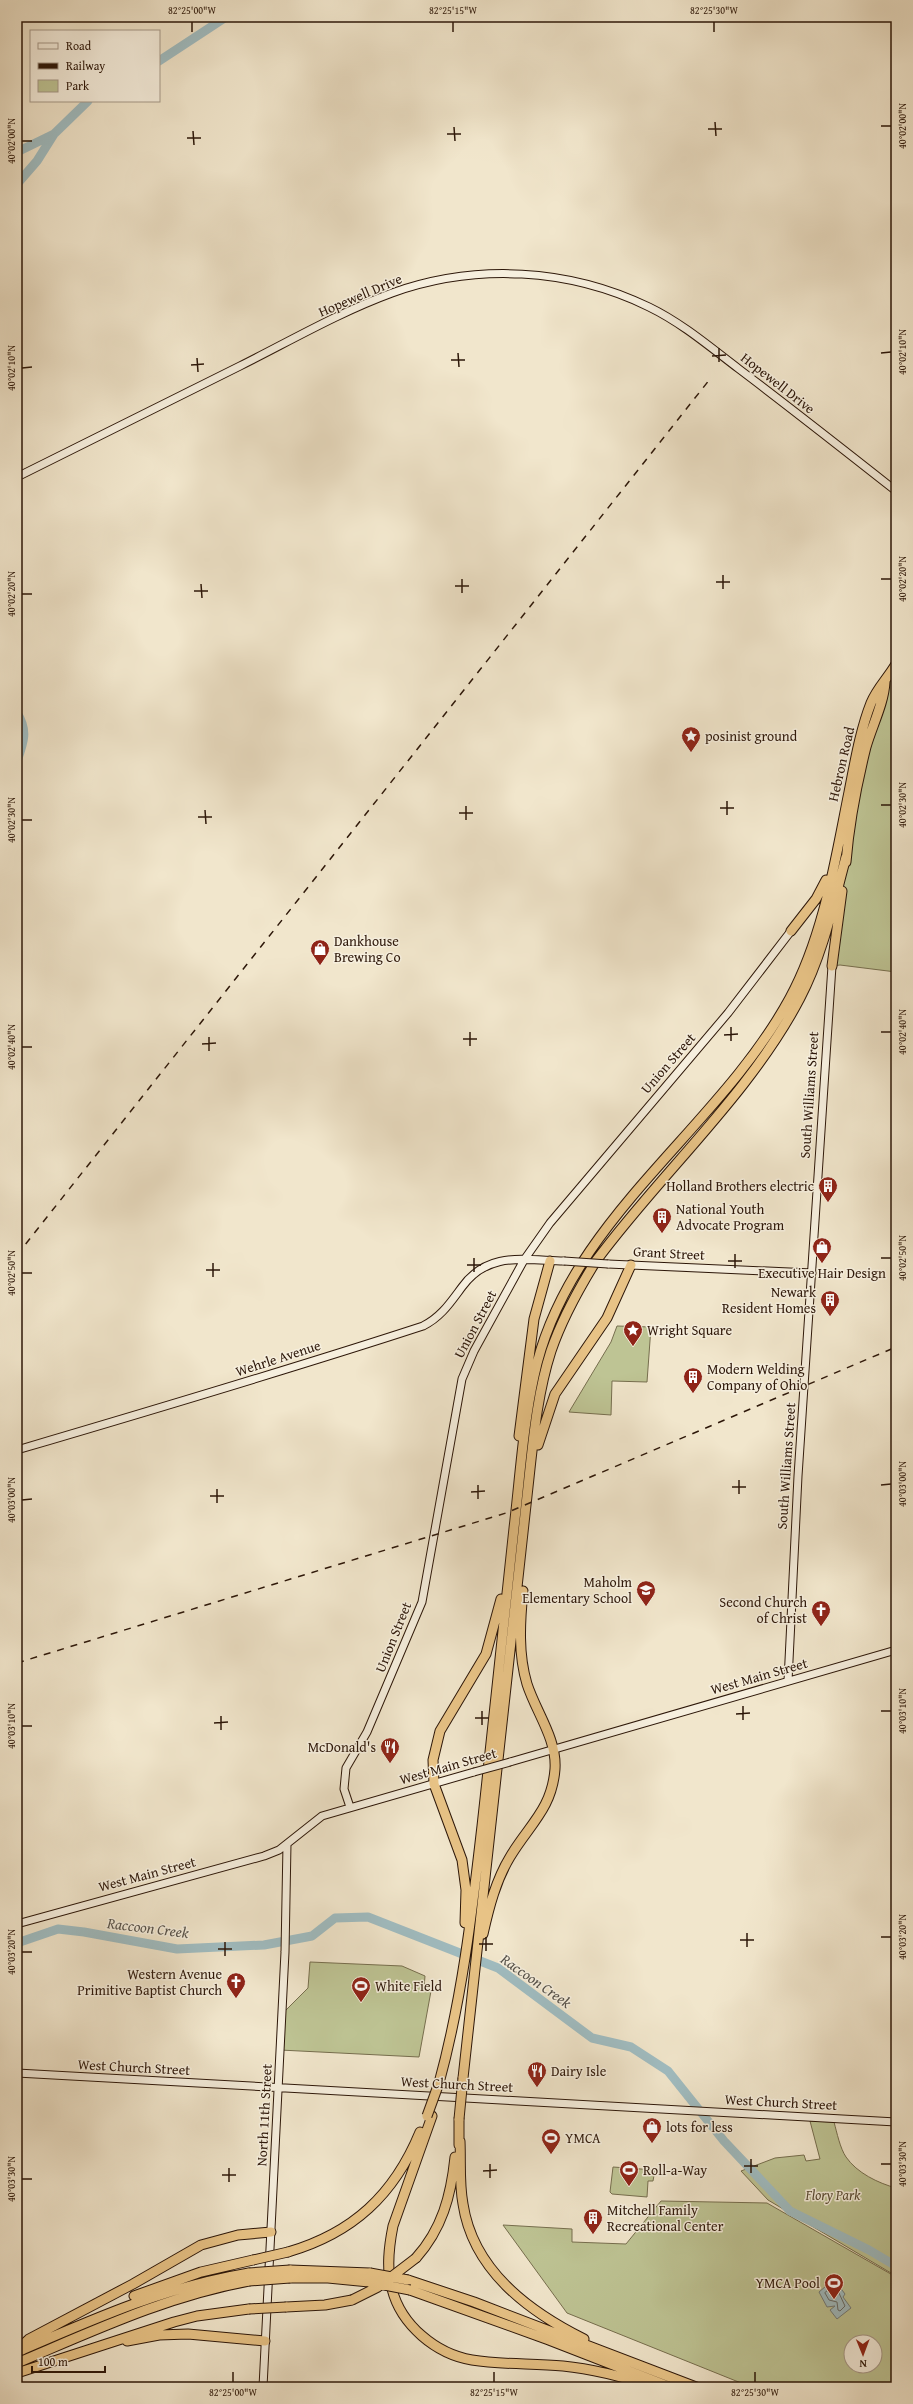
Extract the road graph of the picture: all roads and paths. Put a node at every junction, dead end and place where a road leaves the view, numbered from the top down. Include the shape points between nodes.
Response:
1 (17, 477) edge
2 (896, 491) edge
3 (896, 664) edge
4 (885, 682) junction
5 (835, 856) junction
6 (846, 857) junction
7 (791, 931) joint
8 (832, 966) joint
9 (524, 1260) junction
10 (550, 1261) junction
11 (630, 1265) junction
12 (812, 1273) junction
13 (17, 1450) edge
14 (523, 1450) junction
15 (528, 1487) junction
16 (519, 1570) junction
17 (509, 1576) junction
18 (896, 1650) edge
19 (788, 1681) junction
20 (555, 1750) junction
21 (434, 1784) junction
22 (350, 1807) junction
23 (287, 1844) junction
24 (17, 1924) edge
25 (472, 1940) junction
26 (17, 2074) edge
27 (278, 2088) junction
28 (429, 2116) junction
29 (896, 2122) edge
30 (460, 2141) junction
31 (271, 2232) junction
32 (249, 2277) junction
33 (370, 2278) junction
34 (112, 2311) junction
35 (118, 2339) junction
36 (265, 2341) junction
37 (17, 2351) edge
38 (607, 2353) junction
39 (17, 2362) edge
40 (17, 2373) edge
41 (263, 2387) edge
42 (654, 2387) edge
43 (670, 2387) edge
44 (696, 2387) edge

1 - 2 street, Hopewell Drive via 384,296 446,278 505,273 558,278 597,287 659,312 702,340
3 - 4 highway, Hebron Road
4 - 5 highway, Hebron Road via 877,689 861,734
4 - 6 highway, Hebron Road via 885,694 877,710 866,748
5 - 7 highway via 824,886
5 - 14 highway via 823,913 813,945 801,976 775,1022 739,1070 602,1236 566,1289 540,1354
6 - 8 highway
6 - 15 highway via 822,946 790,1017 765,1055 604,1249 576,1295 551,1353 538,1406
7 - 9 street, Union Street via 728,1013 550,1223
8 - 12 street, South Williams Street
9 - 10 street, Grant Street
9 - 13 street, Wehrle Avenue via 506,1260 480,1268 468,1278 444,1312 423,1326 204,1396
9 - 22 street, Union Street via 474,1351 462,1379 422,1602 367,1732 346,1768 344,1789
10 - 11 street, Grant Street, bridge
10 - 14 highway via 531,1335 519,1425 518,1440
11 - 12 street, Grant Street
11 - 15 highway via 607,1318 564,1380 550,1406
12 - 19 street, South Williams Street
14 - 17 highway
15 - 16 highway
16 - 20 highway via 523,1587 523,1670 532,1700
16 - 25 highway
17 - 21 highway via 503,1582 498,1613 486,1654 440,1731 433,1760
17 - 25 highway
18 - 19 street, West Main Street
19 - 20 street, West Main Street
20 - 21 street, West Main Street, bridge
20 - 25 highway via 554,1777 549,1799 510,1857
21 - 22 street, West Main Street
21 - 25 highway via 462,1860
22 - 23 street, West Main Street via 314,1820
23 - 24 street, West Main Street via 264,1856
23 - 27 street, North 11th Street
25 - 28 highway, bridge via 460,1962 460,1989 440,2080
25 - 30 highway, bridge via 476,1958 459,2119
26 - 27 street, West Church Street
27 - 29 street, West Church Street
27 - 31 street, North 11th Street
28 - 34 highway, bridge via 402,2168 369,2210 333,2235 288,2252 201,2272 131,2298
28 - 42 highway via 389,2244 392,2288 401,2310 411,2324 436,2346 462,2358 586,2369 617,2375
30 - 35 highway, bridge via 445,2211 428,2244 416,2258 378,2287 352,2300 325,2306 249,2309 197,2316
30 - 38 highway via 463,2205 476,2244 492,2269 516,2297 534,2311
31 - 36 street, North 11th Street
31 - 37 highway via 228,2237 190,2250 133,2284 29,2339
32 - 33 highway, bridge via 290,2274 328,2278
32 - 34 highway via 193,2283
32 - 39 highway via 159,2305
33 - 38 highway, bridge via 408,2280 474,2302
33 - 43 highway, bridge via 549,2340
34 - 37 highway
35 - 36 highway via 128,2341 159,2335 188,2334
35 - 40 highway
36 - 41 street, North 11th Street
38 - 44 highway

